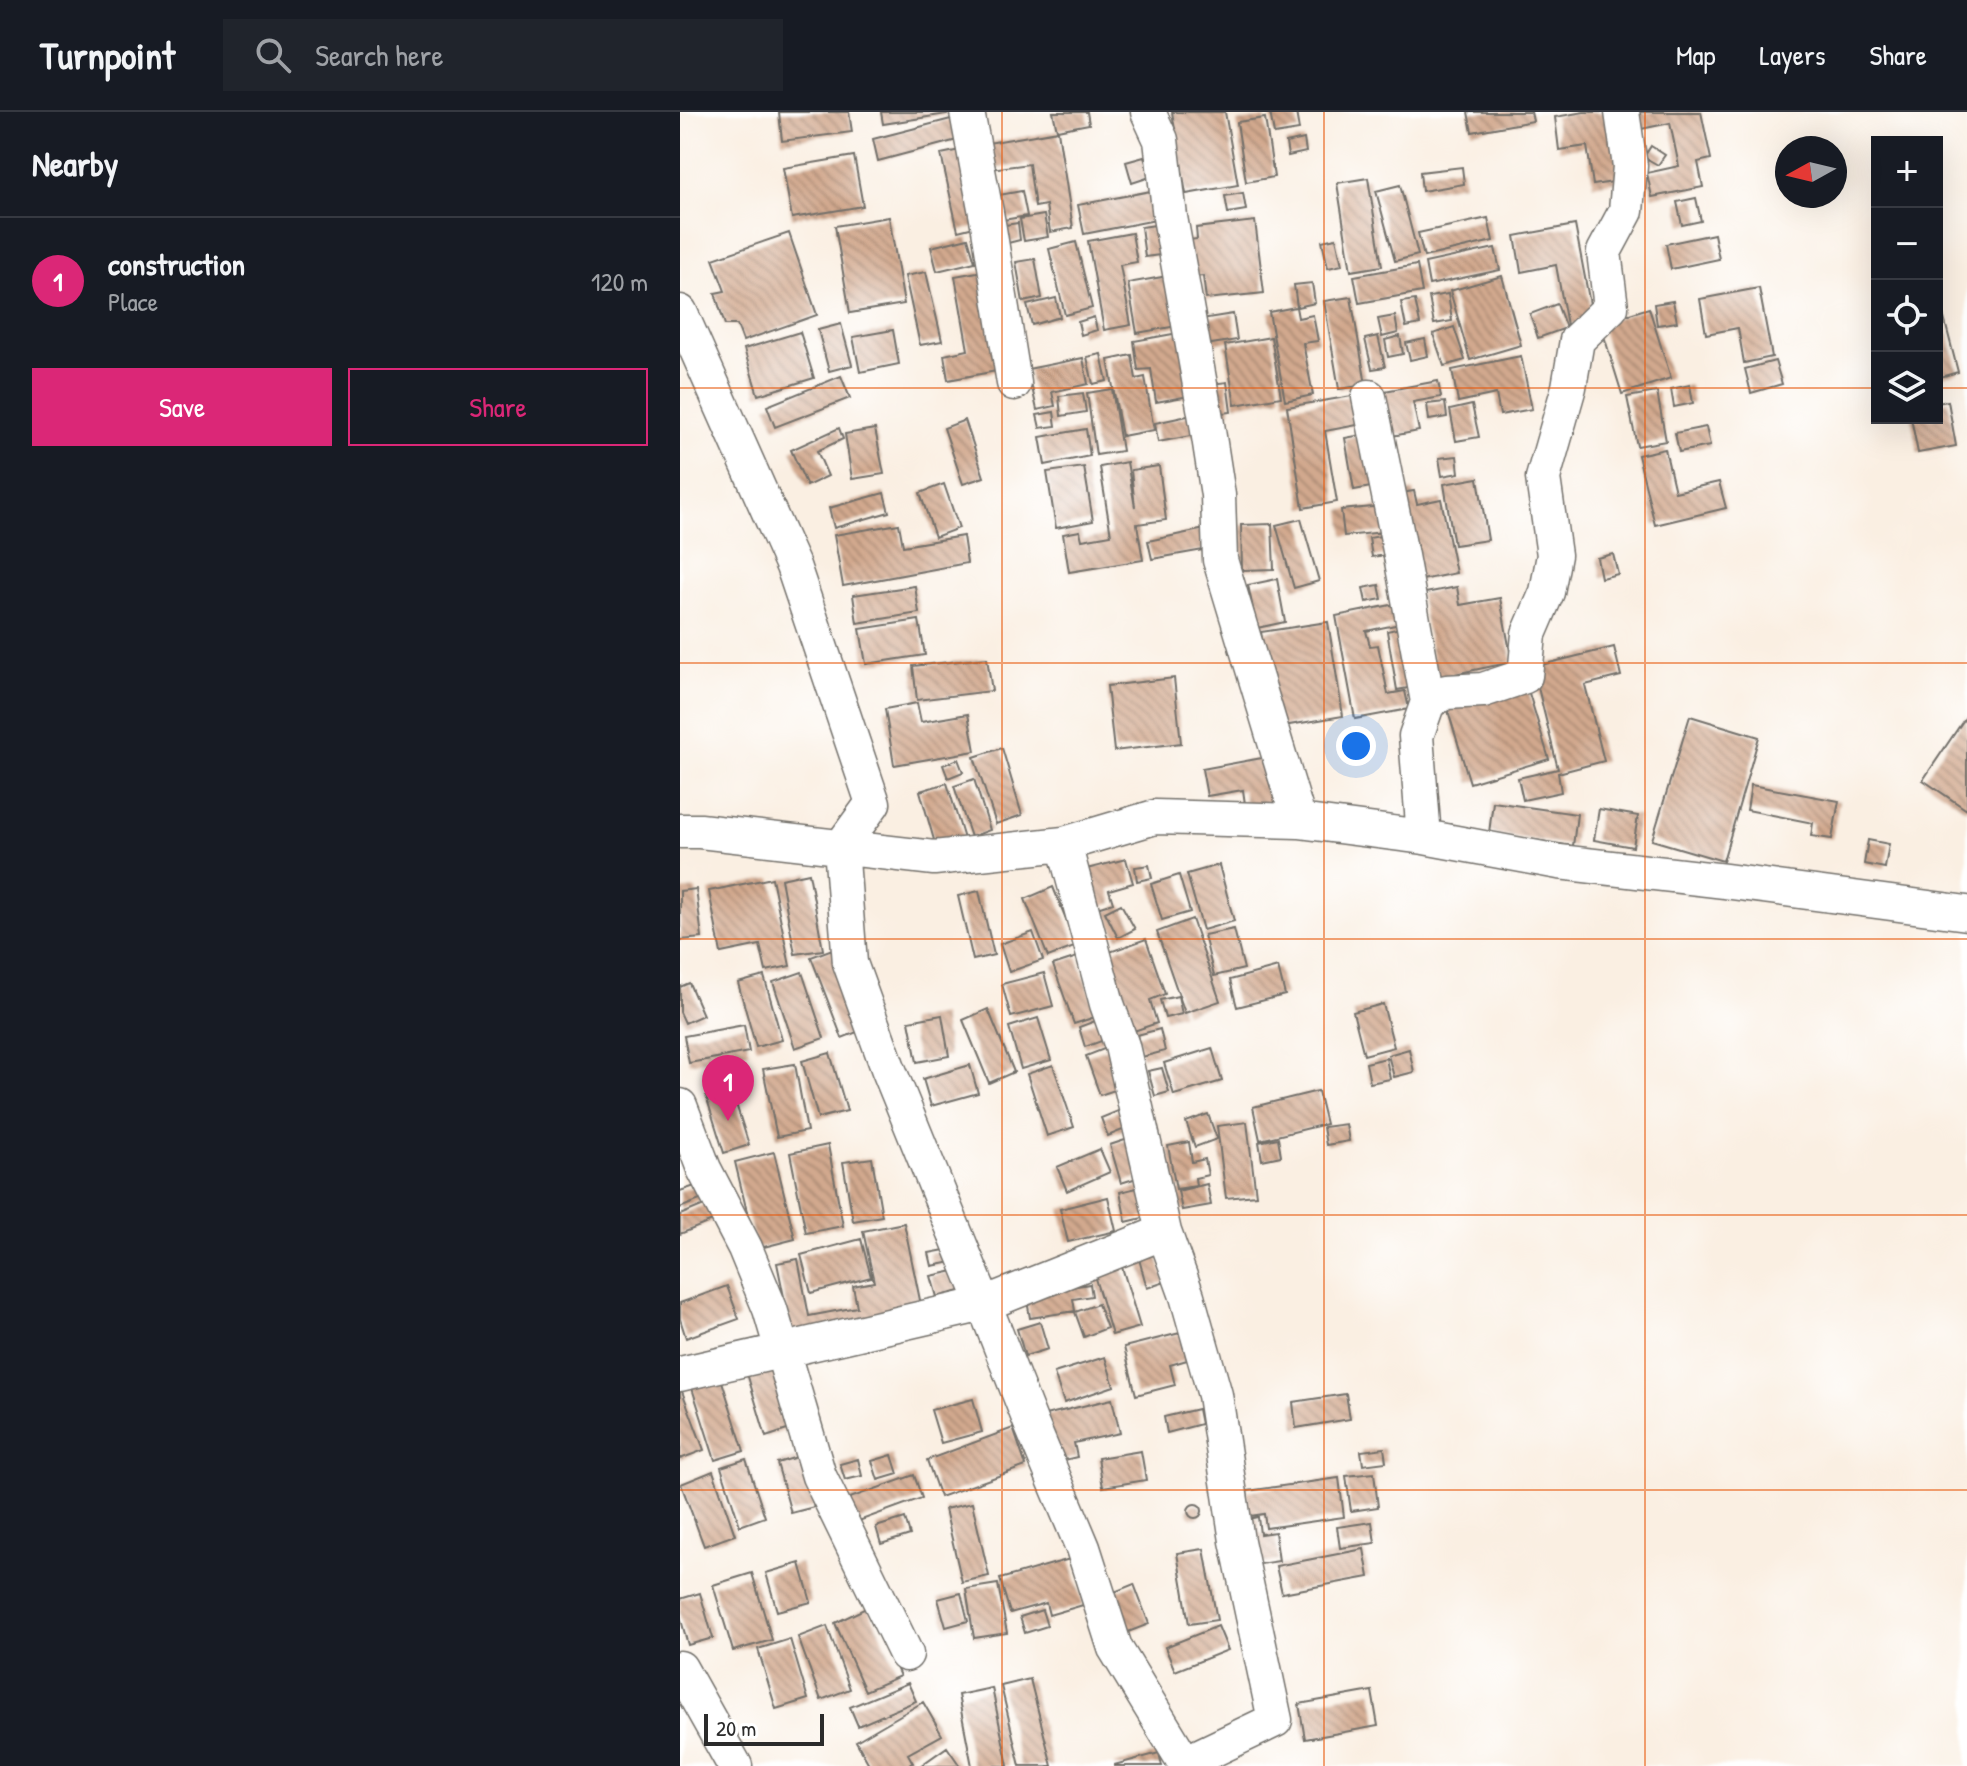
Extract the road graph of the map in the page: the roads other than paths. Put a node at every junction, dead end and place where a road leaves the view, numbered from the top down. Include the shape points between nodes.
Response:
1 (967, 112) edge
2 (1148, 112) edge
3 (1622, 112) edge
4 (680, 312) edge
5 (1014, 383) dead end
6 (1369, 397) dead end
7 (1428, 702) junction
8 (1299, 821) junction
9 (680, 831) edge
10 (1424, 837) junction
11 (1064, 844) junction
12 (841, 847) junction
13 (1967, 913) edge
14 (680, 1106) edge
15 (1164, 1232) junction
16 (984, 1304) junction
17 (783, 1350) junction
18 (680, 1374) edge
19 (906, 1654) dead end
20 (680, 1668) edge
21 (735, 1766) edge

1 - 5 street
2 - 8 street via 1161,140 1207,424 1218,495 1220,560
3 - 7 street via 1630,166 1626,211 1604,252 1611,307 1577,340 1543,478 1554,555 1547,592 1529,634 1525,676 1483,690 1446,692
4 - 12 street via 793,566 873,803
6 - 7 street
7 - 10 street via 1416,736
8 - 10 street
8 - 11 street via 1155,817
9 - 12 street
10 - 13 street via 1559,862
11 - 12 street via 934,858
11 - 15 street via 1122,1046
12 - 16 street via 850,963
14 - 17 street via 704,1169 745,1248
15 - 16 street
15 - 16 street via 1215,1395 1237,1541 1275,1720 1185,1763 1115,1648 1083,1548
16 - 17 street
17 - 18 street
17 - 19 street via 819,1476
20 - 21 street

